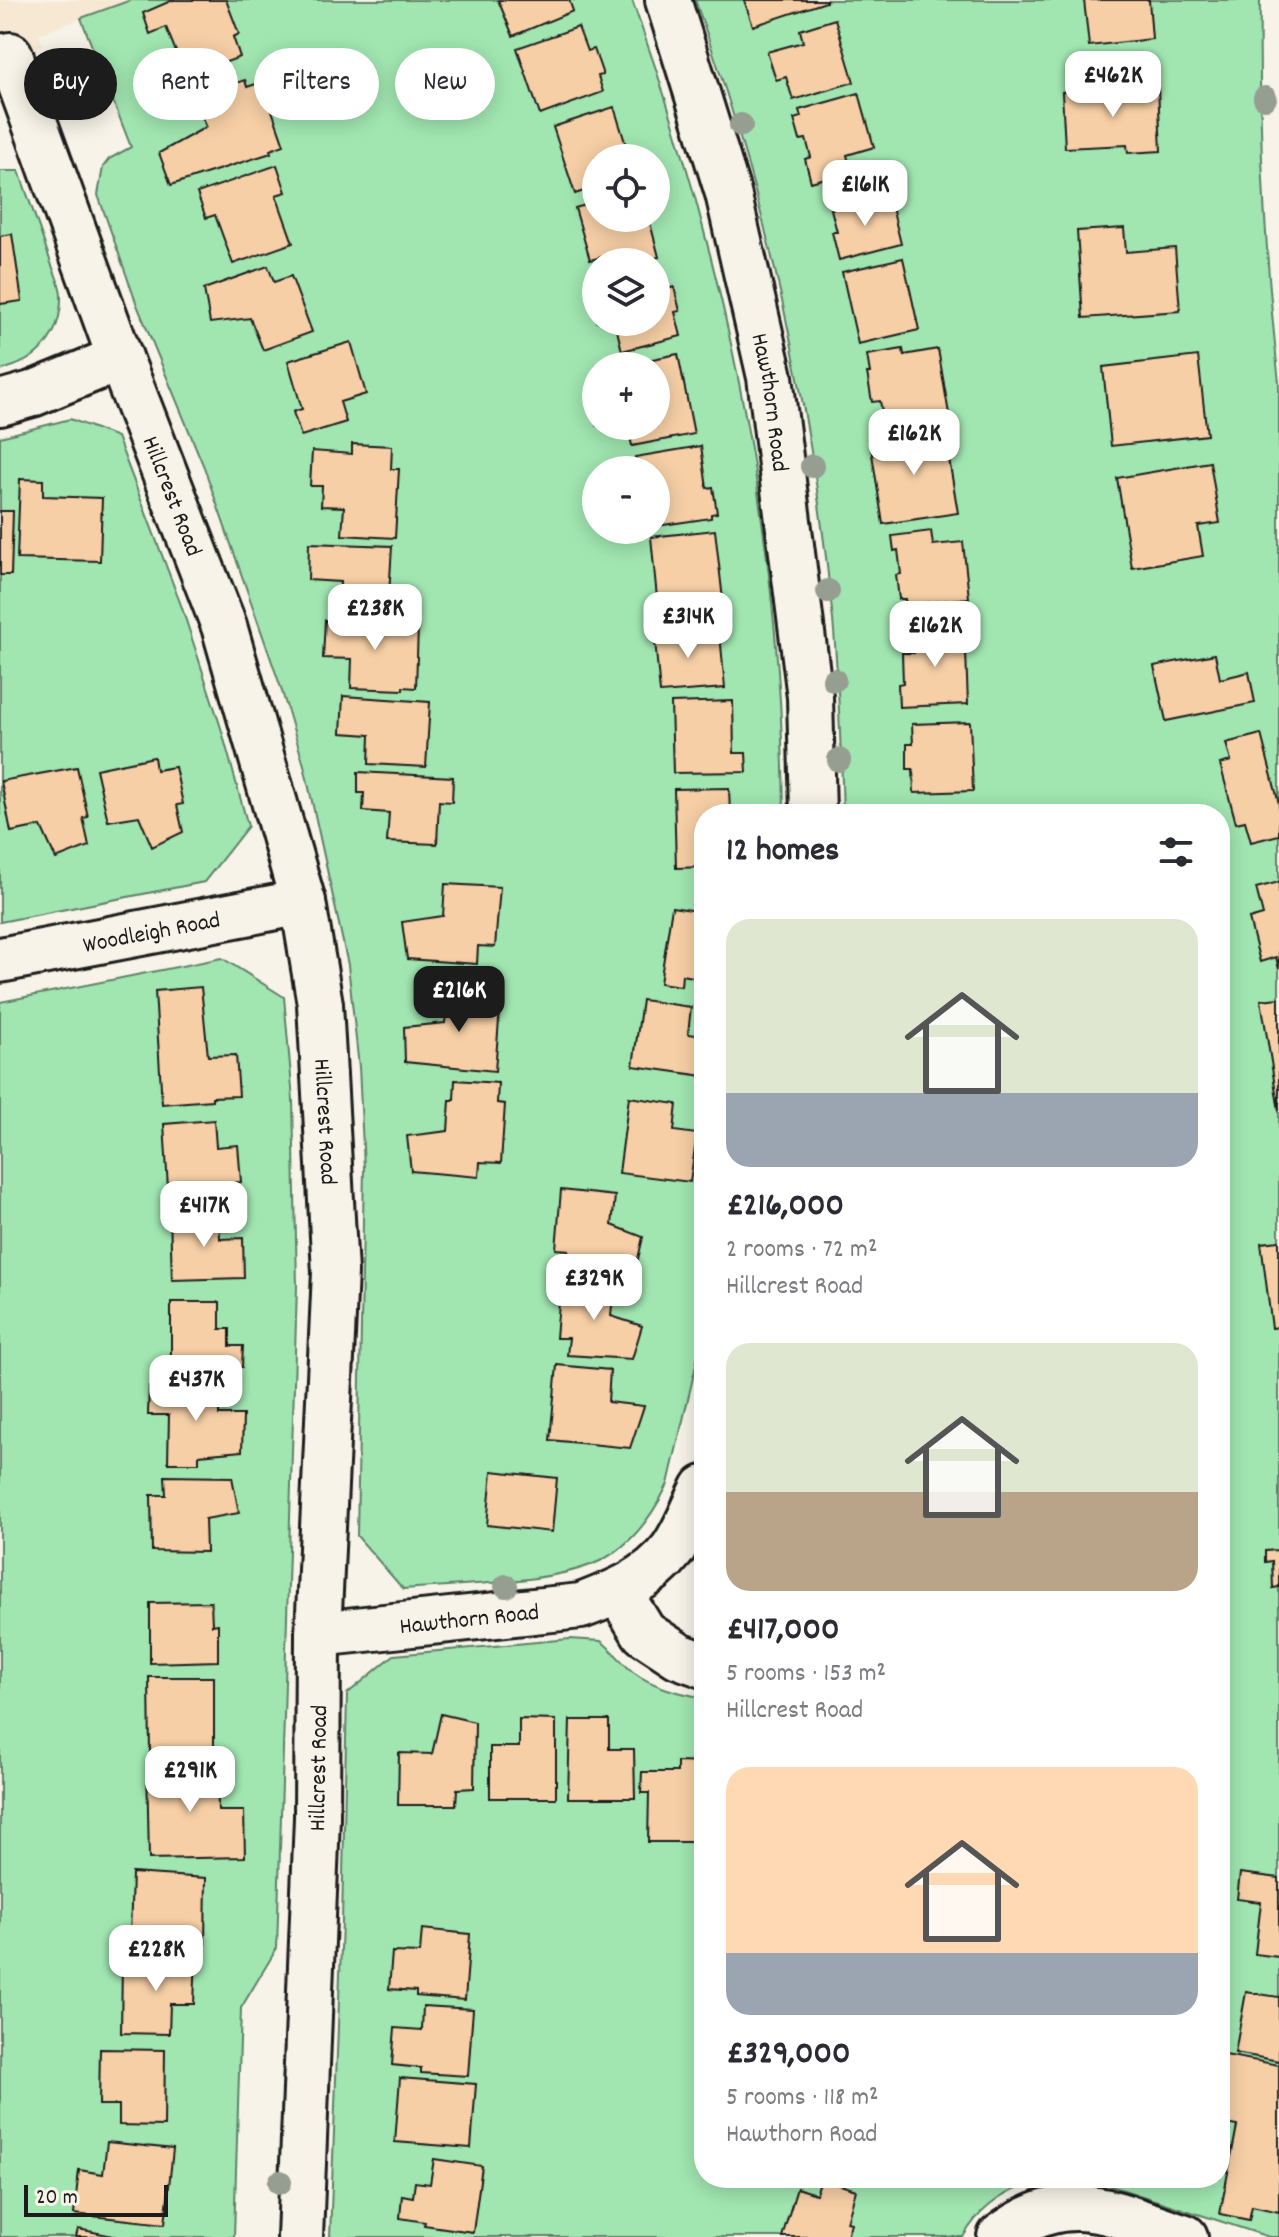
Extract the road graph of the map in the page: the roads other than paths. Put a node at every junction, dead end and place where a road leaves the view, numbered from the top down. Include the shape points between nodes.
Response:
1 (668, 0) edge
2 (10, 55) dead end
3 (120, 358) junction
4 (0, 403) edge
5 (813, 804) edge
6 (303, 902) junction
7 (0, 960) edge
8 (694, 1508) edge
9 (619, 1592) junction
10 (318, 1634) junction
11 (694, 1661) edge
12 (300, 2237) edge
13 (1000, 2237) edge
14 (1185, 2237) edge

1 - 5 street, Hawthorn Road via 728,193 770,377 810,697
2 - 3 street, Hillcrest Road
3 - 4 street
3 - 6 street, Hillcrest Road via 224,626
6 - 7 street, Woodleigh Road
6 - 10 street, Hillcrest Road via 320,1004 335,1272
8 - 9 street, Hawthorn Road via 673,1549 648,1575
9 - 10 street, Hawthorn Road via 539,1613
9 - 11 street via 644,1633
10 - 12 street, Hillcrest Road via 317,1818
13 - 14 street via 1039,2213 1084,2206

